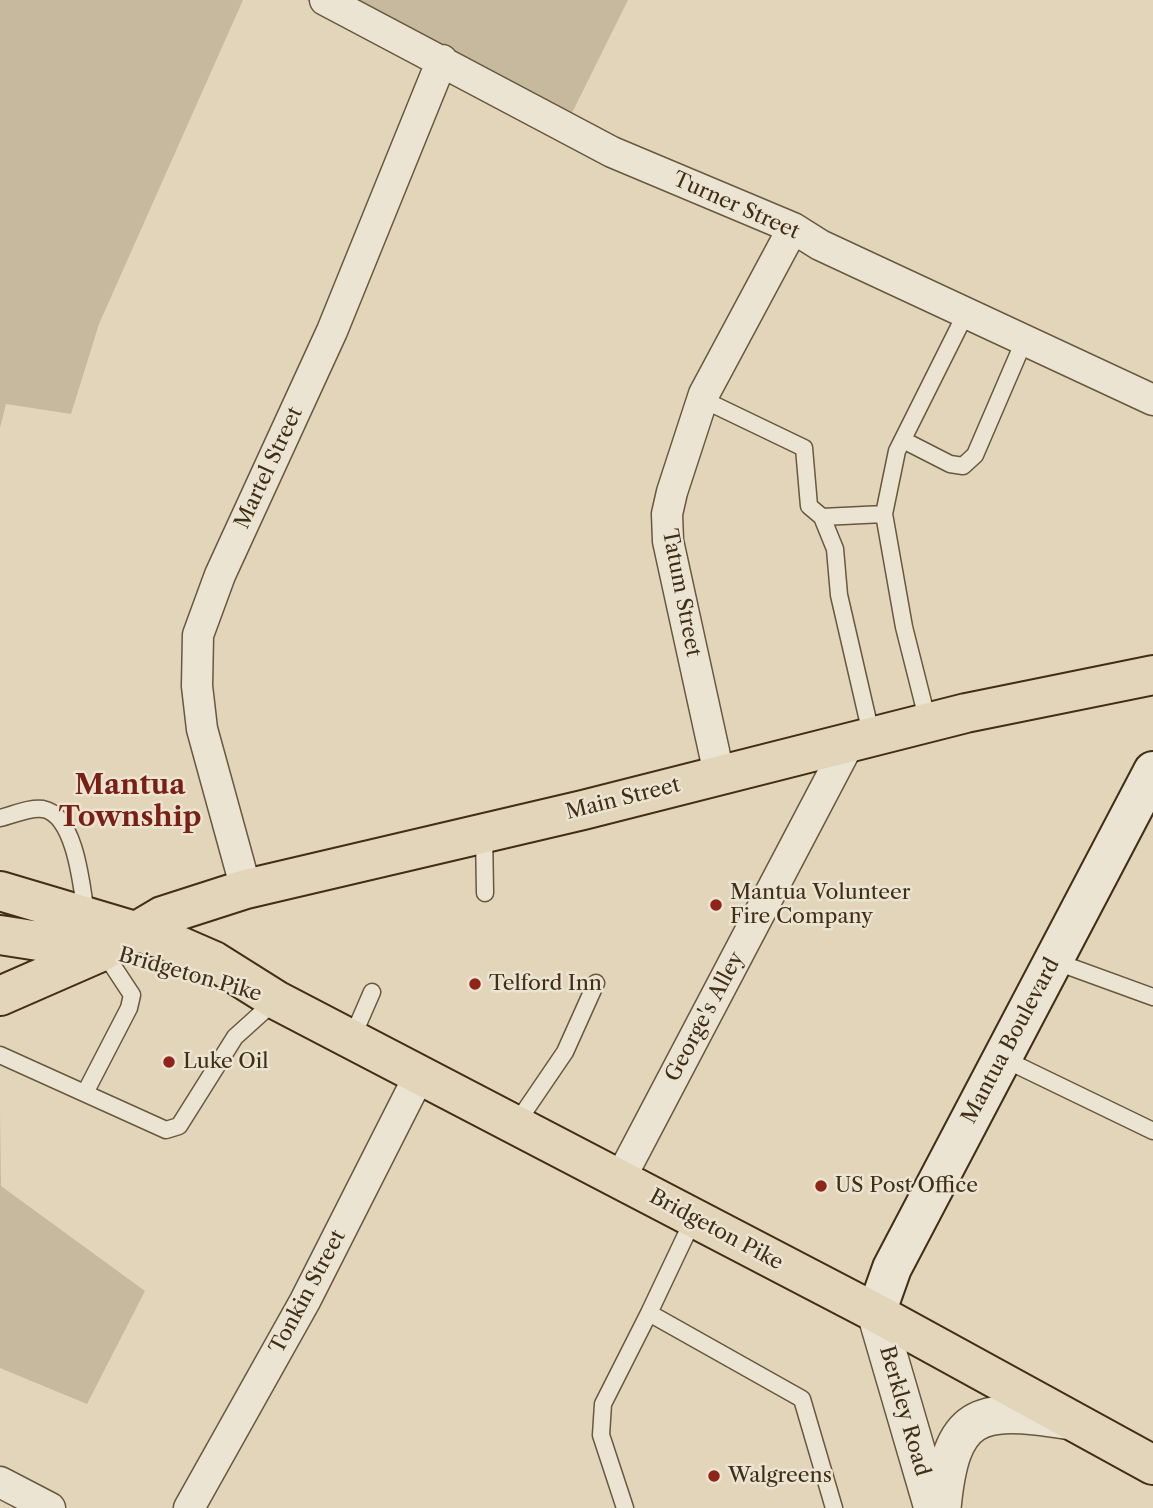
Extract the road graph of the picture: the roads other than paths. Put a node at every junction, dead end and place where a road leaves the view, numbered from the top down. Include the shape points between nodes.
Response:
1 (325, 0) edge
2 (442, 60) junction
3 (793, 228) junction
4 (966, 313) junction
5 (1024, 341) junction
6 (702, 399) junction
7 (1153, 400) edge
8 (902, 440) junction
9 (884, 514) junction
10 (822, 517) junction
11 (1153, 675) edge
12 (928, 725) junction
13 (860, 740) junction
14 (1153, 771) edge
15 (719, 774) junction
16 (0, 818) edge
17 (484, 832) junction
18 (246, 889) junction
19 (0, 891) edge
20 (485, 892) dead end
21 (85, 915) junction
22 (134, 930) junction
23 (0, 935) edge
24 (103, 951) junction
25 (1054, 961) junction
26 (596, 983) dead end
27 (372, 992) dead end
28 (0, 996) edge
29 (1153, 997) edge
30 (276, 1000) junction
31 (352, 1038) junction
32 (0, 1055) edge
33 (1002, 1058) junction
34 (420, 1074) junction
35 (85, 1093) junction
36 (516, 1124) junction
37 (1153, 1131) edge
38 (620, 1179) junction
39 (694, 1218) junction
40 (649, 1313) junction
41 (876, 1313) junction
42 (1070, 1420) junction
43 (1153, 1465) edge
44 (0, 1482) edge
45 (50, 1508) edge
46 (189, 1508) edge
47 (625, 1508) edge
48 (834, 1508) edge
49 (933, 1508) edge
50 (942, 1508) edge

1 - 2 street, Turner Street
2 - 3 street, Turner Street via 612,152
2 - 18 street, Martel Street via 332,331 220,575 198,635 202,729
3 - 4 street, Turner Street
3 - 6 street, Tatum Street
4 - 5 street, Turner Street
4 - 8 lane
5 - 7 street, Turner Street
5 - 8 lane via 975,455 963,466
6 - 10 lane via 804,448 809,506
6 - 15 street, Tatum Street via 672,492 668,541
8 - 9 lane
9 - 10 lane
9 - 12 lane
10 - 13 lane via 835,548
11 - 12 main road, Main Street
12 - 13 main road, Main Street
13 - 15 main road, Main Street
13 - 38 street, George's Alley
14 - 25 main road, Mantua Boulevard
15 - 17 main road, Main Street
16 - 21 lane via 35,809 55,816 79,857
17 - 18 main road, Main Street
17 - 20 lane
18 - 22 main road, Main Street via 184,907
19 - 21 main road, Bridgeton Pike
21 - 22 main road, Bridgeton Pike
21 - 24 lane
22 - 24 main road, Main Street
22 - 30 main road, Bridgeton Pike via 214,961
23 - 24 main road, Bridgeton Pike
24 - 28 main road, Main Street
24 - 30 main road, Bridgeton Pike
24 - 35 lane via 131,995 129,1008
25 - 29 lane
25 - 33 main road, Mantua Boulevard
26 - 36 lane via 565,1052
27 - 31 lane
30 - 31 main road, Bridgeton Pike
30 - 35 lane via 235,1037 173,1130
31 - 34 main road, Bridgeton Pike
32 - 35 lane
33 - 37 lane
33 - 41 main road, Mantua Boulevard via 892,1268
34 - 36 main road, Bridgeton Pike
34 - 46 street, Tonkin Street via 305,1301
36 - 38 main road, Bridgeton Pike
38 - 39 main road, Bridgeton Pike
39 - 40 lane
39 - 41 main road, Bridgeton Pike
40 - 47 lane via 603,1404 601,1435
40 - 48 lane via 802,1399
41 - 42 main road, Bridgeton Pike
41 - 49 street, Berkley Road
42 - 43 main road, Bridgeton Pike
42 - 50 street via 1013,1412 974,1422 955,1444
44 - 45 street

